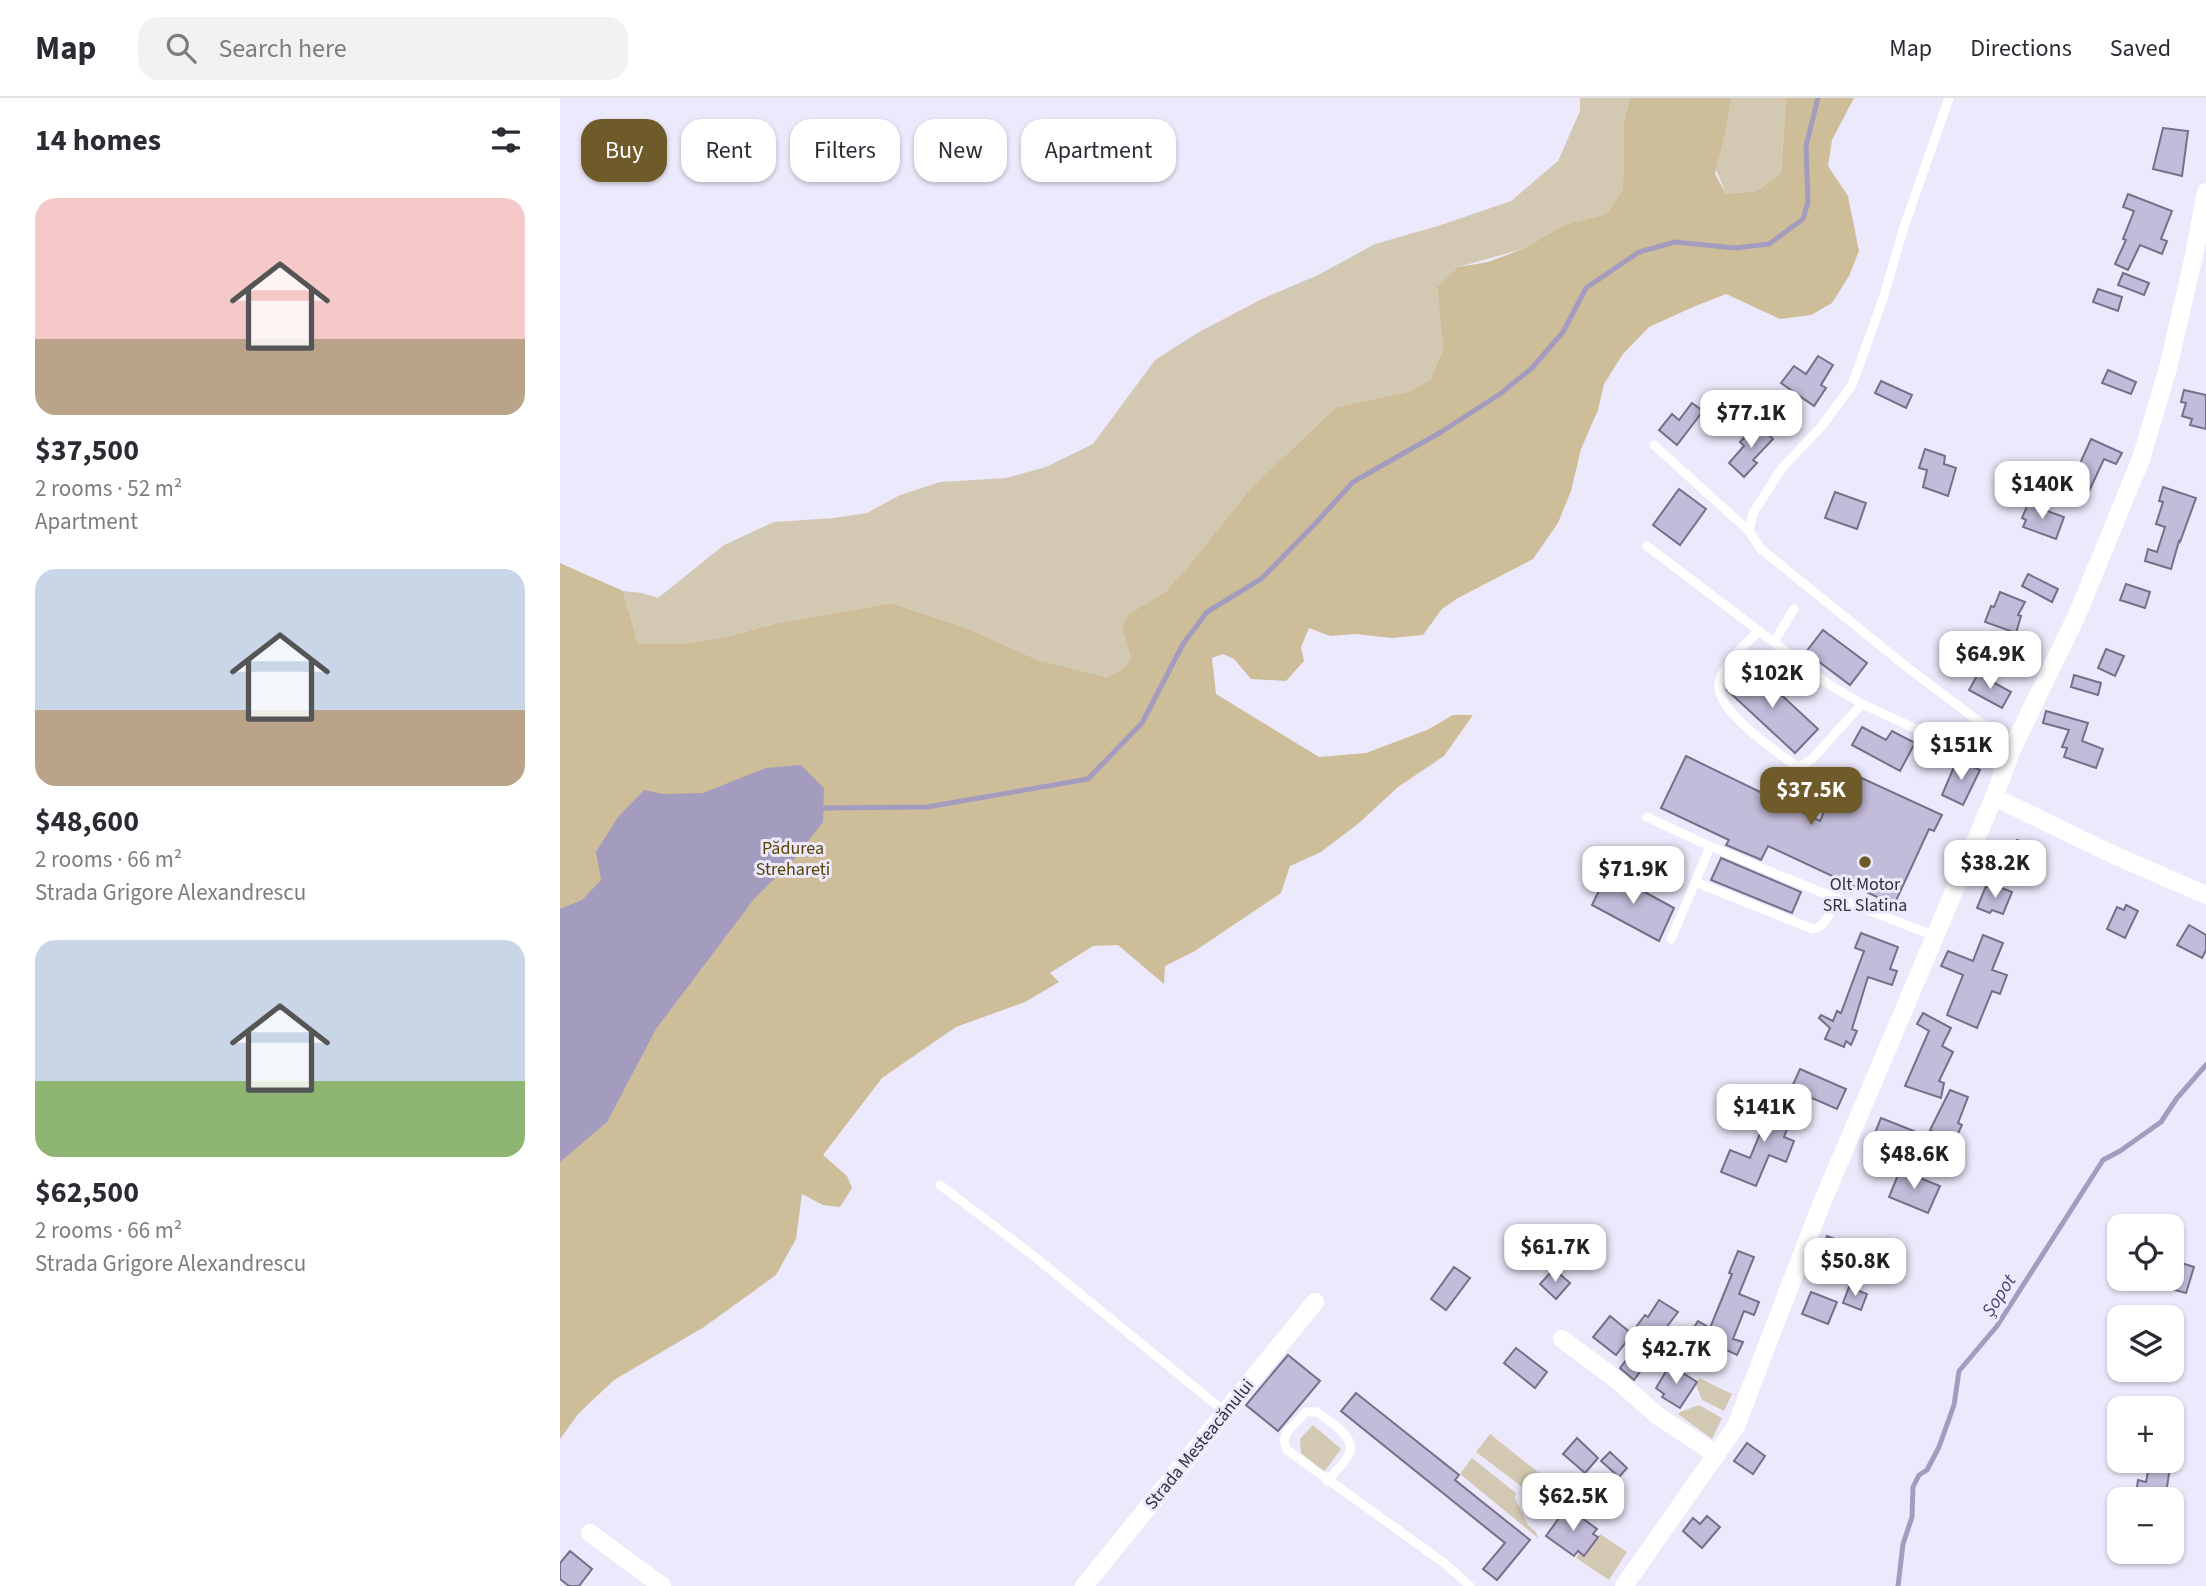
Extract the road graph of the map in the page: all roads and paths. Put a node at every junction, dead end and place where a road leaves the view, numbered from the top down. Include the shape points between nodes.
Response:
1 (1949, 98) edge
2 (2206, 192) edge
3 (1654, 445) dead end
4 (1749, 531) junction
5 (1647, 546) dead end
6 (1794, 609) dead end
7 (1759, 631) junction
8 (1774, 642) junction
9 (1861, 704) junction
10 (2013, 747) junction
11 (2003, 769) junction
12 (1994, 797) junction
13 (1647, 817) dead end
14 (1710, 847) junction
15 (1695, 882) junction
16 (2206, 895) edge
17 (1835, 898) junction
18 (1935, 936) junction
19 (1671, 939) dead end
20 (940, 1185) dead end
21 (1315, 1302) dead end
22 (1562, 1339) dead end
23 (1225, 1412) junction
24 (1717, 1455) junction
25 (1327, 1481) junction
26 (590, 1533) dead end
27 (662, 1586) edge
28 (1084, 1586) edge
29 (1470, 1586) edge
30 (1624, 1586) edge

1 - 4 lane via 1853,385 1782,468 1753,513
2 - 10 street via 2168,368 2141,459 2077,615
3 - 4 lane
4 - 10 lane via 1761,550
5 - 7 lane
6 - 8 lane
7 - 8 lane
7 - 9 lane via 1735,655 1720,681 1721,698 1748,730 1796,766 1812,759
8 - 9 lane
9 - 11 lane
10 - 11 street
11 - 12 street
12 - 16 street
12 - 18 street
13 - 14 lane
14 - 15 lane
14 - 17 lane
15 - 17 lane via 1813,929 1826,921
15 - 19 lane
17 - 18 lane
18 - 24 street via 1819,1210 1736,1426
20 - 23 lane
21 - 23 street, Strada Mesteacănului
22 - 24 street via 1658,1416
23 - 28 street, Strada Mesteacănului
24 - 30 street
25 - 25 lane via 1287,1450 1287,1432 1306,1412 1317,1412 1347,1437 1350,1445 1350,1454
25 - 29 lane
26 - 27 street

